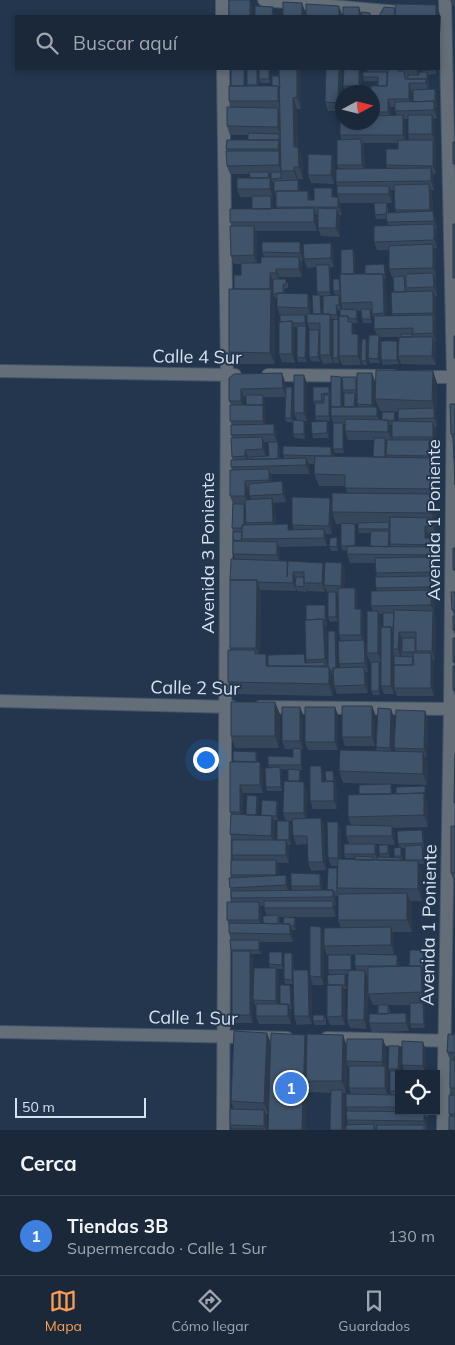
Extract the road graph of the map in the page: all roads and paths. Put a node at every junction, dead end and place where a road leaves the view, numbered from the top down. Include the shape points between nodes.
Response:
1 (222, 0) edge
2 (264, 0) edge
3 (445, 0) edge
4 (407, 13) edge
5 (222, 15) edge
6 (445, 16) edge
7 (223, 70) edge
8 (0, 371) edge
9 (226, 374) junction
10 (454, 377) edge
11 (0, 701) edge
12 (225, 706) junction
13 (453, 709) edge
14 (0, 1032) edge
15 (223, 1037) junction
16 (450, 1040) edge
17 (223, 1130) edge
18 (443, 1130) edge

1 - 5 street
2 - 4 street
3 - 6 street, Avenida 1 Poniente
6 - 10 street, Avenida 1 Poniente
7 - 9 street, Avenida 3 Poniente
8 - 9 street, Calle 4 Sur
9 - 10 street, Calle 4 Sur
9 - 12 street, Avenida 3 Poniente
10 - 13 street, Avenida 1 Poniente
11 - 12 street, Calle 2 Sur
12 - 13 street, Calle 2 Sur
12 - 15 street, Avenida 3 Poniente
13 - 16 street, Avenida 1 Poniente
14 - 15 street, Calle 1 Sur
15 - 16 street, Calle 1 Sur
15 - 17 street, Avenida 3 Poniente
16 - 18 street, Avenida 1 Poniente

